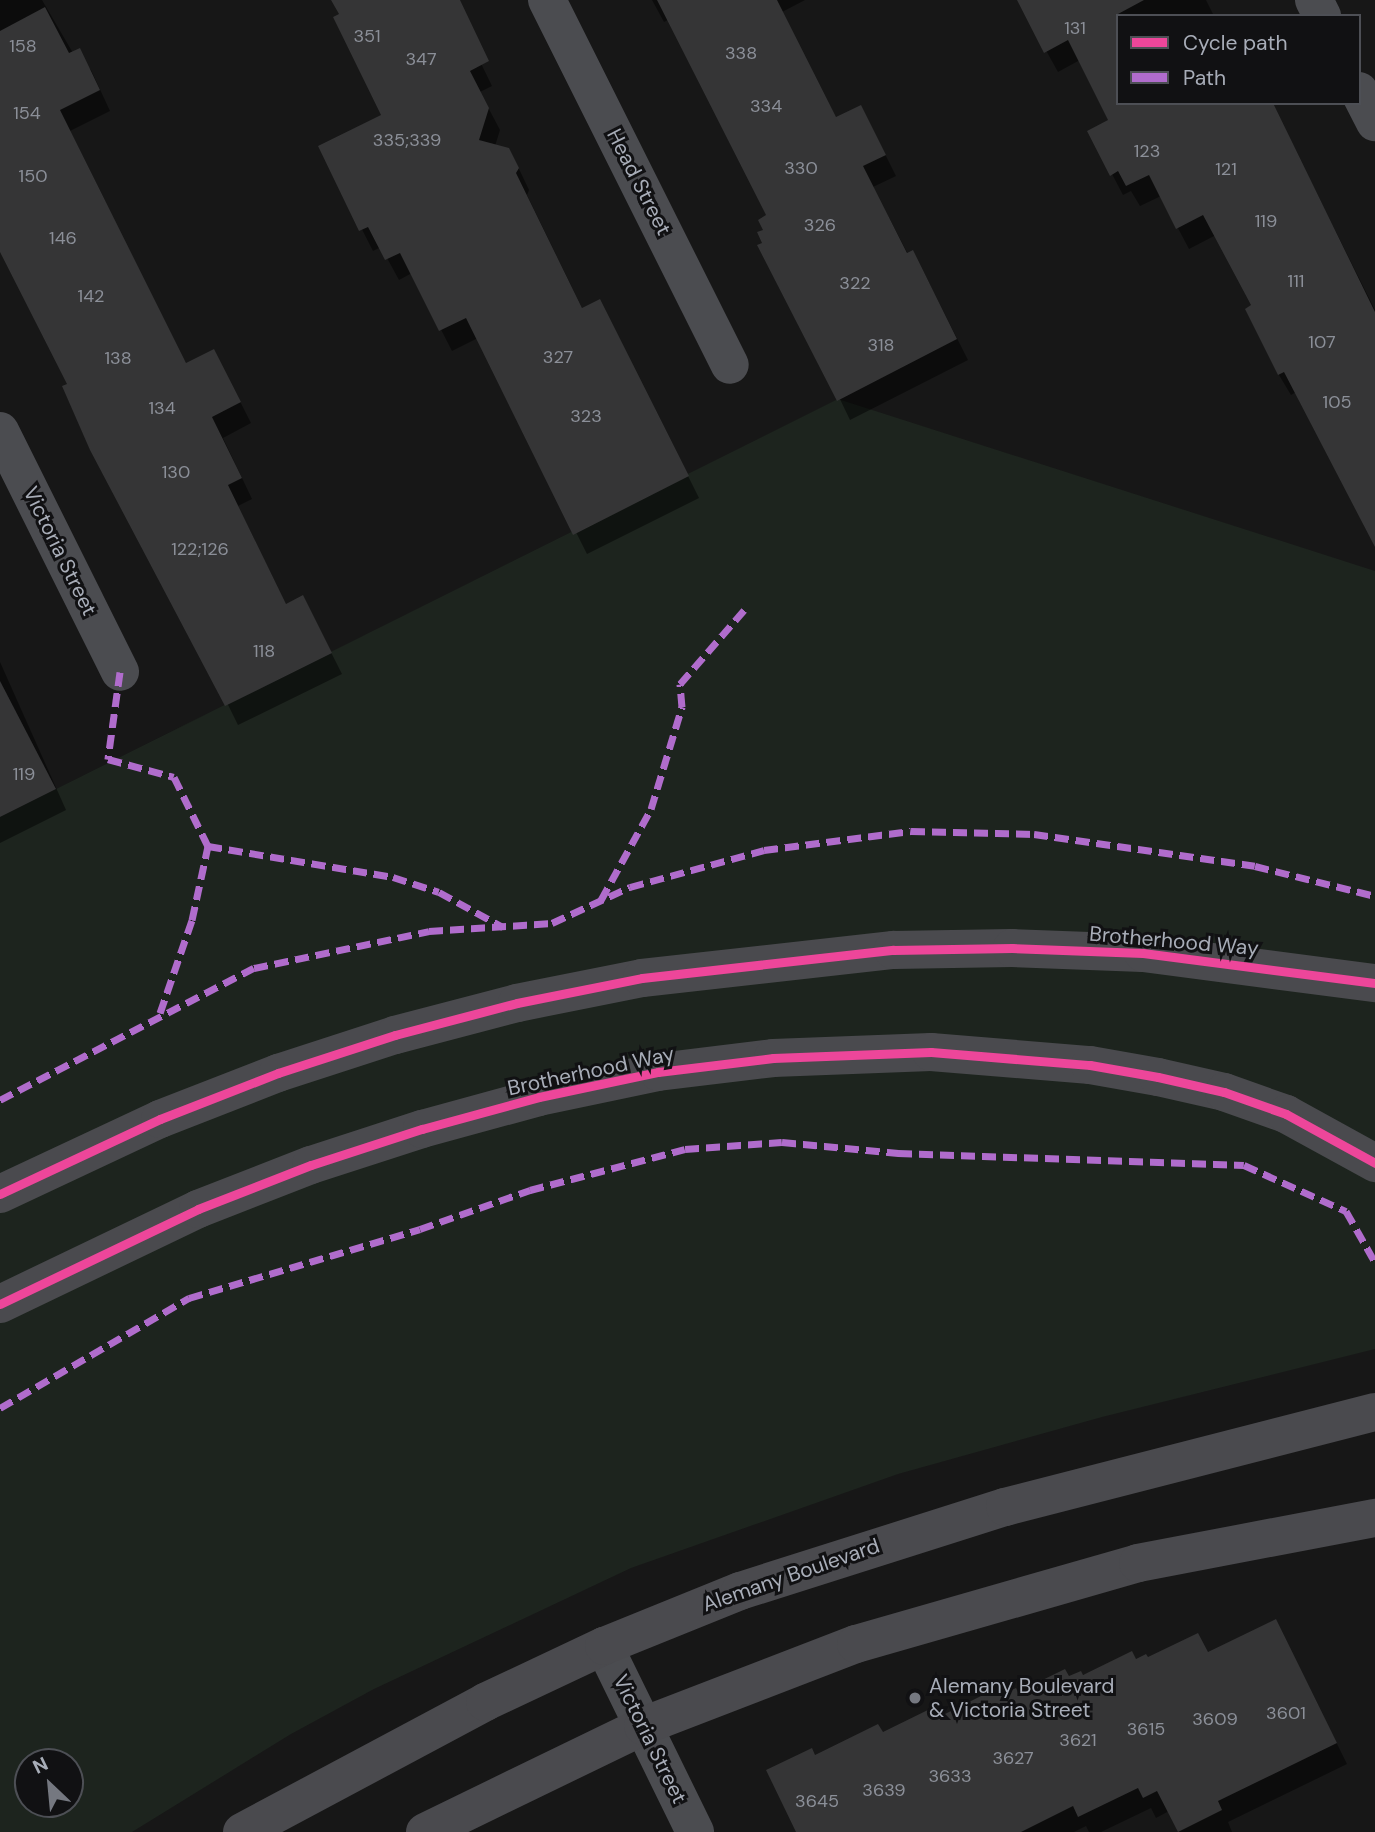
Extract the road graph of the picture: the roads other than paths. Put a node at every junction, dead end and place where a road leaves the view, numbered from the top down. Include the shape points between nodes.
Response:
1 (547, 0) edge
2 (1361, 95) edge
3 (1375, 122) edge
4 (730, 365) dead end
5 (0, 430) edge
6 (120, 672) dead end
7 (1375, 983) edge
8 (1375, 1163) edge
9 (0, 1194) edge
10 (0, 1304) edge
11 (1375, 1398) edge
12 (1375, 1412) edge
13 (1334, 1423) junction
14 (1375, 1518) edge
15 (604, 1646) junction
16 (643, 1726) junction
17 (242, 1832) edge
18 (425, 1832) edge
19 (695, 1832) edge

1 - 4 street, Head Street
2 - 3 street
5 - 6 street, Victoria Street
7 - 9 main road, Brotherhood Way via 1143,953 1012,948 893,950 642,978 517,1003 395,1035 278,1073 160,1119
8 - 10 main road, Brotherhood Way via 1286,1114 1224,1092 1090,1065 931,1052 773,1058 658,1072 422,1129 198,1209
11 - 13 main road
12 - 13 main road, Alemany Boulevard
13 - 15 main road, Alemany Boulevard via 915,1532 740,1591
14 - 16 main road via 1214,1546 1030,1591 856,1644
15 - 16 street, Victoria Street
15 - 17 main road, Alemany Boulevard via 403,1743
16 - 18 main road
16 - 19 street, Victoria Street

